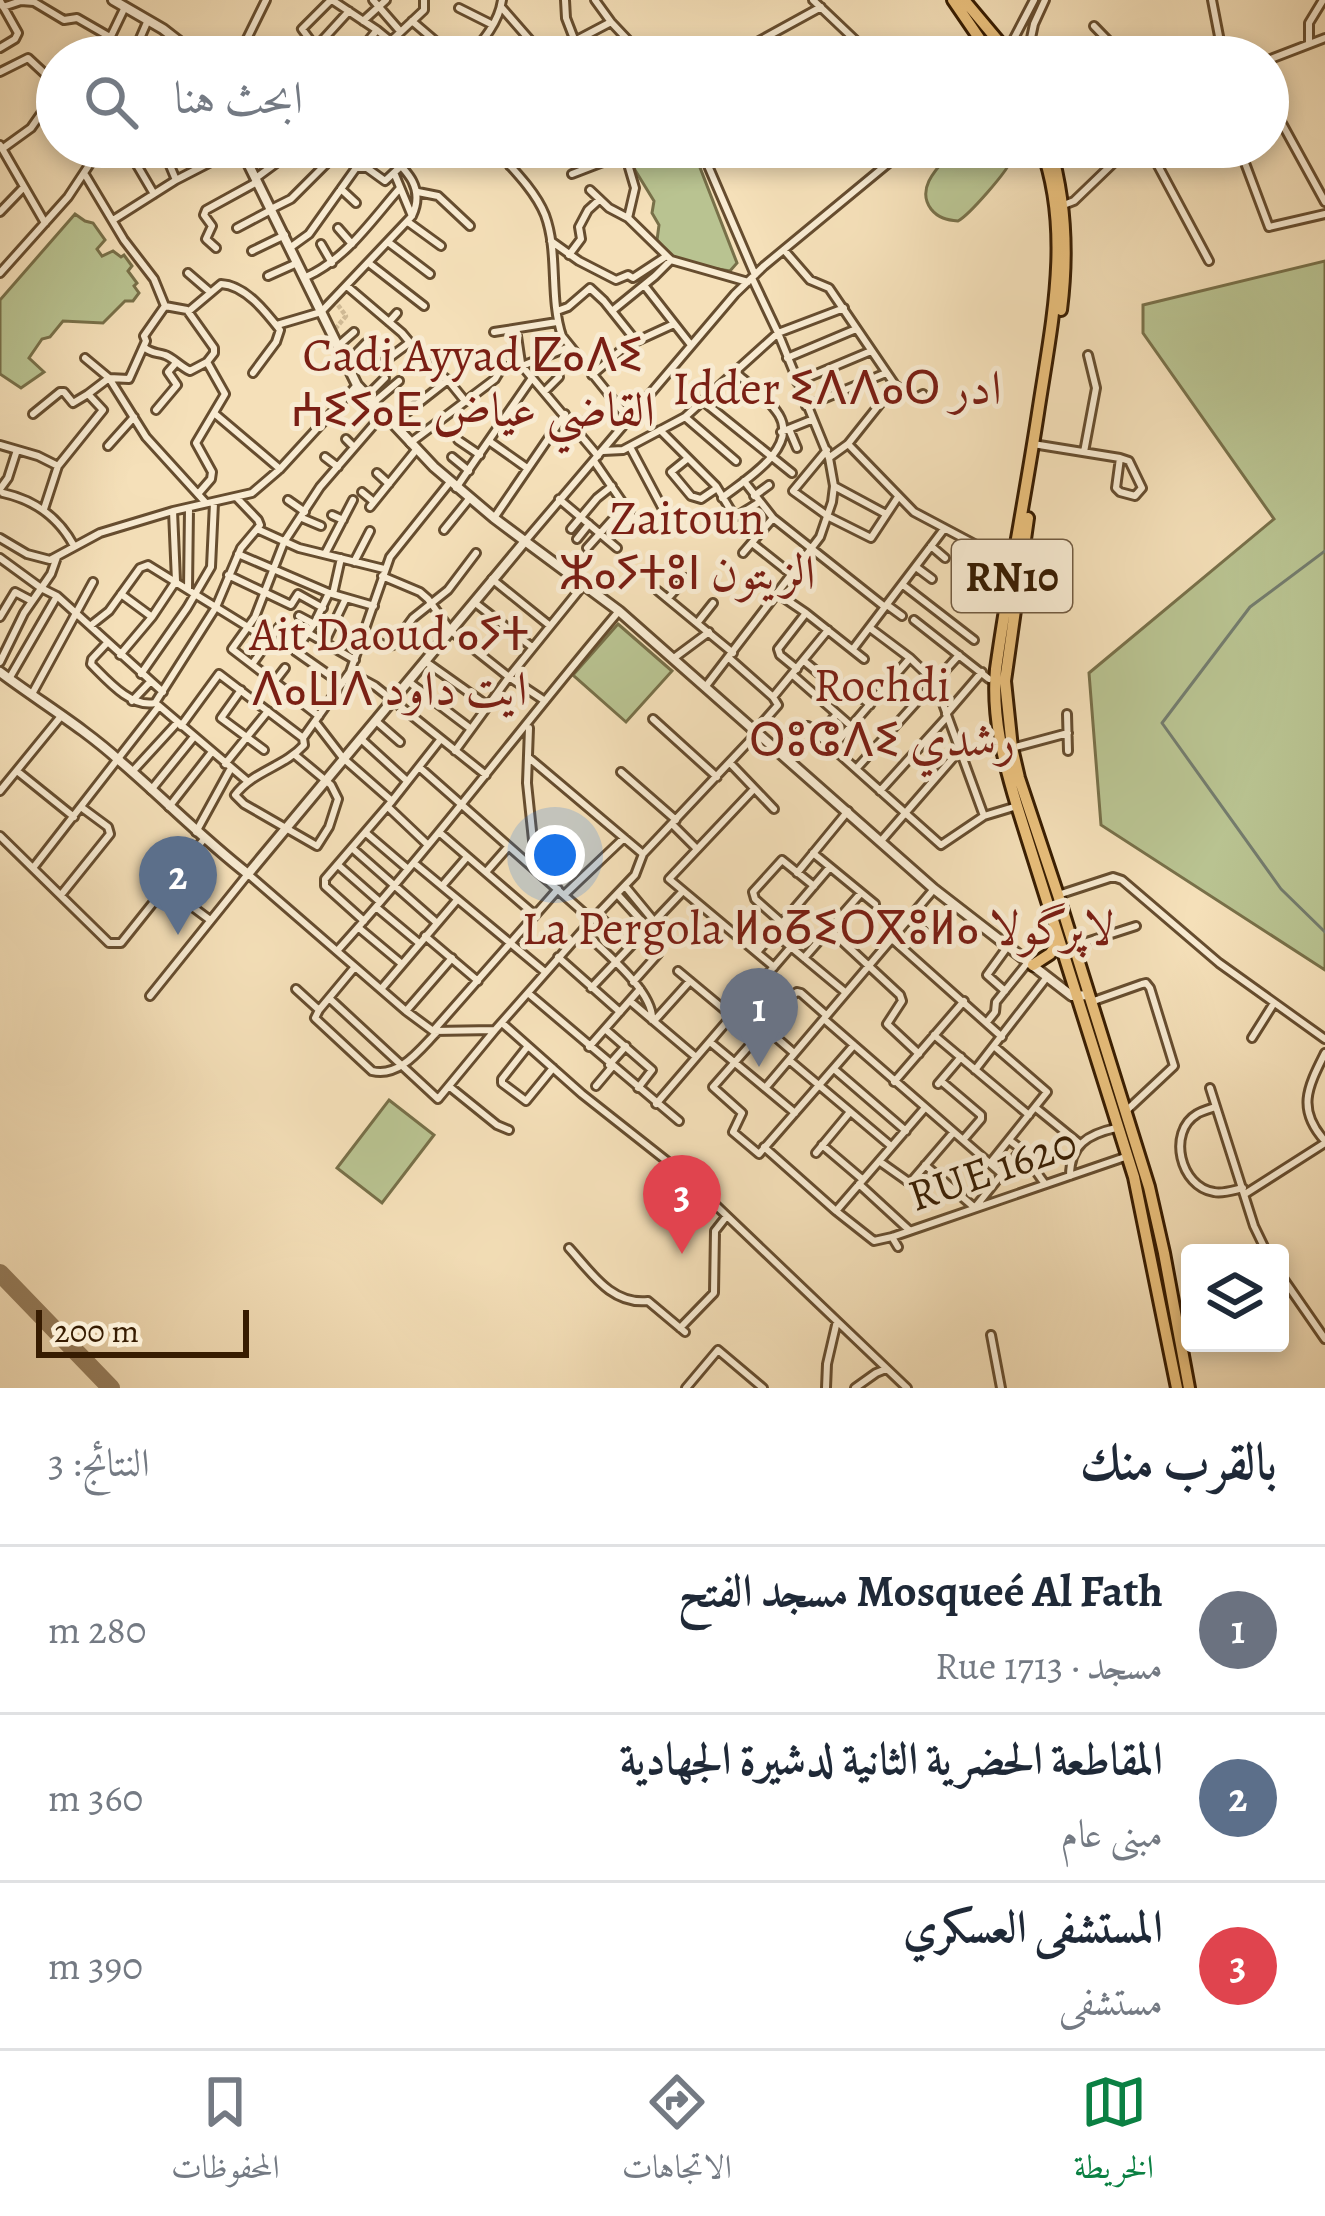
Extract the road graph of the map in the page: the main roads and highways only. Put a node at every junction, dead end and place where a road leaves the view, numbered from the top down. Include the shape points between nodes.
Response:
1 (963, 0) edge
2 (988, 36) edge
3 (1049, 168) edge
4 (1036, 445) junction
5 (1058, 942) junction
6 (1030, 963) road end
7 (1086, 998) junction
8 (1143, 1188) junction
9 (1177, 1388) edge
10 (1189, 1388) edge

1 - 2 main road
3 - 4 main road, RN10 via 1058,253
4 - 5 main road, RN10 via 994,685 999,739
4 - 7 main road, RN10 via 1005,681 1019,778
5 - 6 main road
5 - 7 main road, RN10
7 - 8 main road, RN10
7 - 8 main road, RN10
8 - 9 main road, RN10
8 - 10 main road, RN10 via 1165,1253

